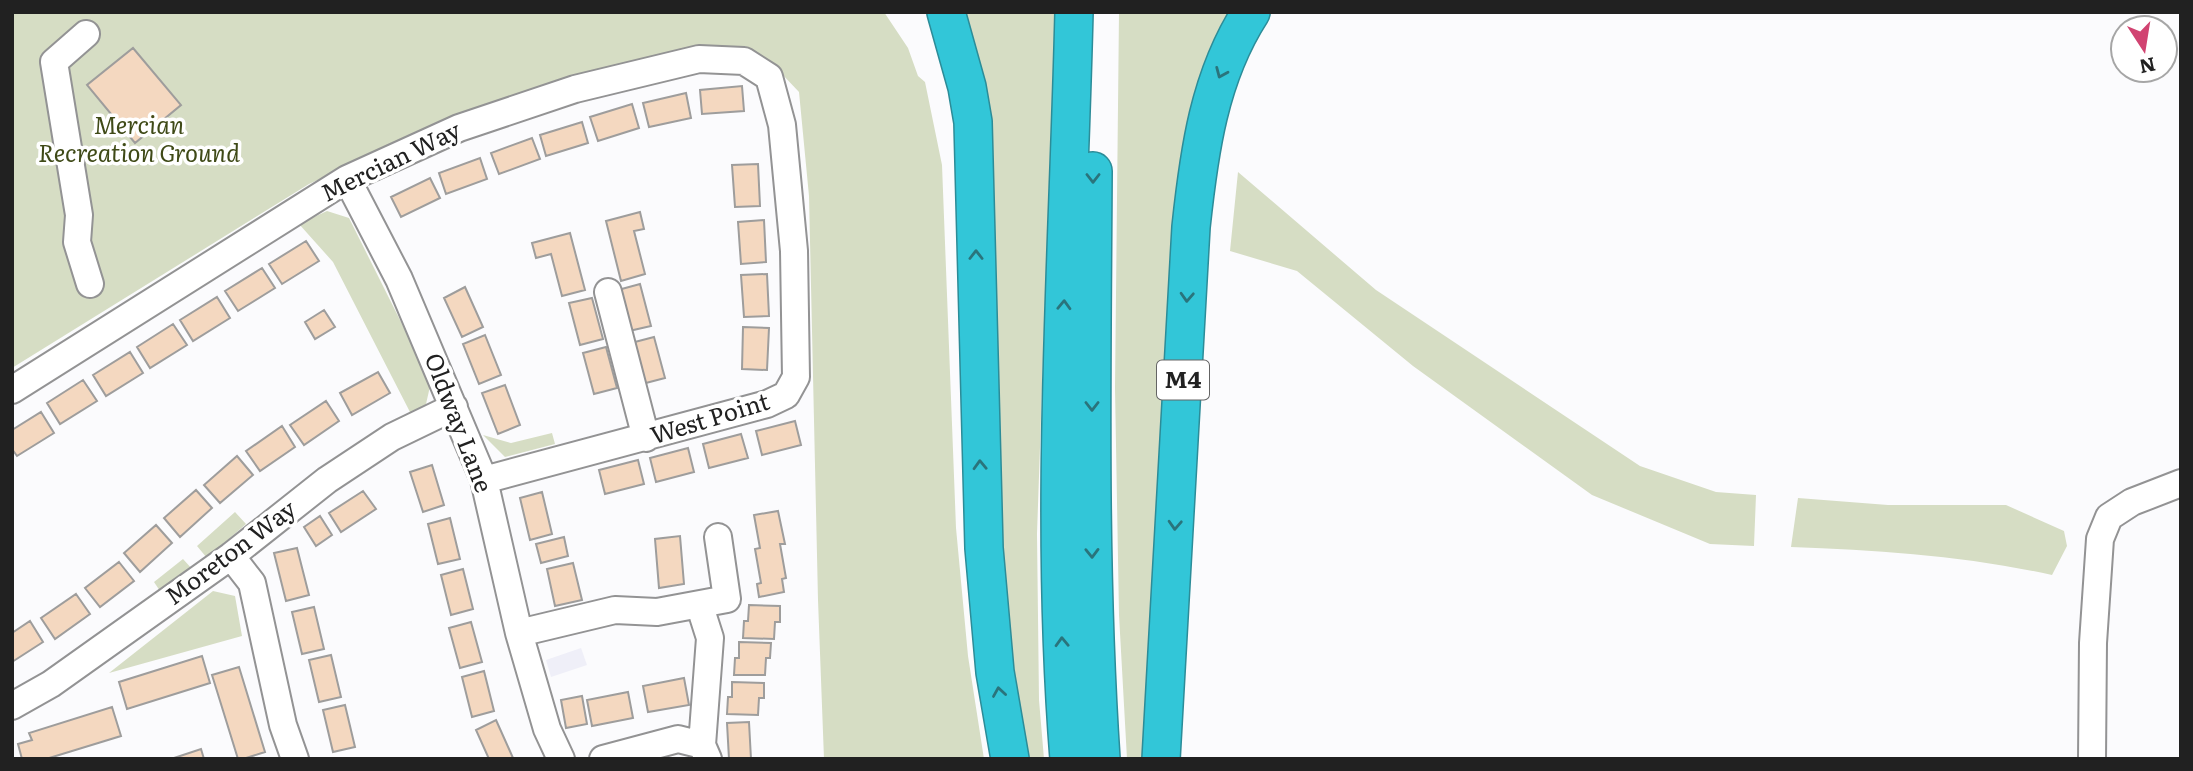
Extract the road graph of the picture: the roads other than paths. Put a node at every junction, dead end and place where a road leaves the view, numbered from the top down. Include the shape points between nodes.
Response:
1 (946, 12) edge
2 (1074, 12) edge
3 (1096, 12) edge
4 (1251, 12) edge
5 (86, 34) dead end
6 (769, 77) joint
7 (346, 179) junction
8 (90, 284) dead end
9 (608, 292) dead end
10 (12, 390) edge
11 (454, 407) junction
12 (646, 438) junction
13 (484, 480) junction
14 (2181, 483) edge
15 (718, 537) dead end
16 (231, 556) junction
17 (703, 616) dead end
18 (519, 633) junction
19 (12, 706) edge
20 (705, 752) edge
21 (295, 759) edge
22 (561, 759) edge
23 (603, 759) edge
24 (1010, 759) edge
25 (1069, 759) edge
26 (1101, 759) edge
27 (1161, 759) edge
28 (2092, 759) edge

24 -> 1 highway via 995,672 984,548 973,122
25 -> 2 highway via 1062,639 1061,460
3 -> 26 highway via 1091,484
4 -> 27 highway, M4 via 1217,80 1196,179
5 - 8 street via 54,62 79,215 78,242
6 - 7 street, Mercian Way via 744,61 699,59 649,71 575,89 459,128
6 - 12 street, West Point via 782,125 794,251 796,377 786,395 767,404
7 - 10 street, Mercian Way
7 - 11 street, Oldway Lane via 399,279
9 - 12 street
11 - 13 street, Oldway Lane
11 - 16 street, Moreton Way via 392,437 327,480
12 - 13 street, West Point
13 - 18 street, Oldway Lane
14 - 28 street via 2132,502 2109,517 2100,539
15 - 18 street via 727,599 657,612 615,610
16 - 19 street, Moreton Way via 51,684
16 - 21 street via 252,583 283,725
17 - 20 street via 710,638
18 - 22 street, Oldway Lane via 547,729
20 - 23 street via 678,739

